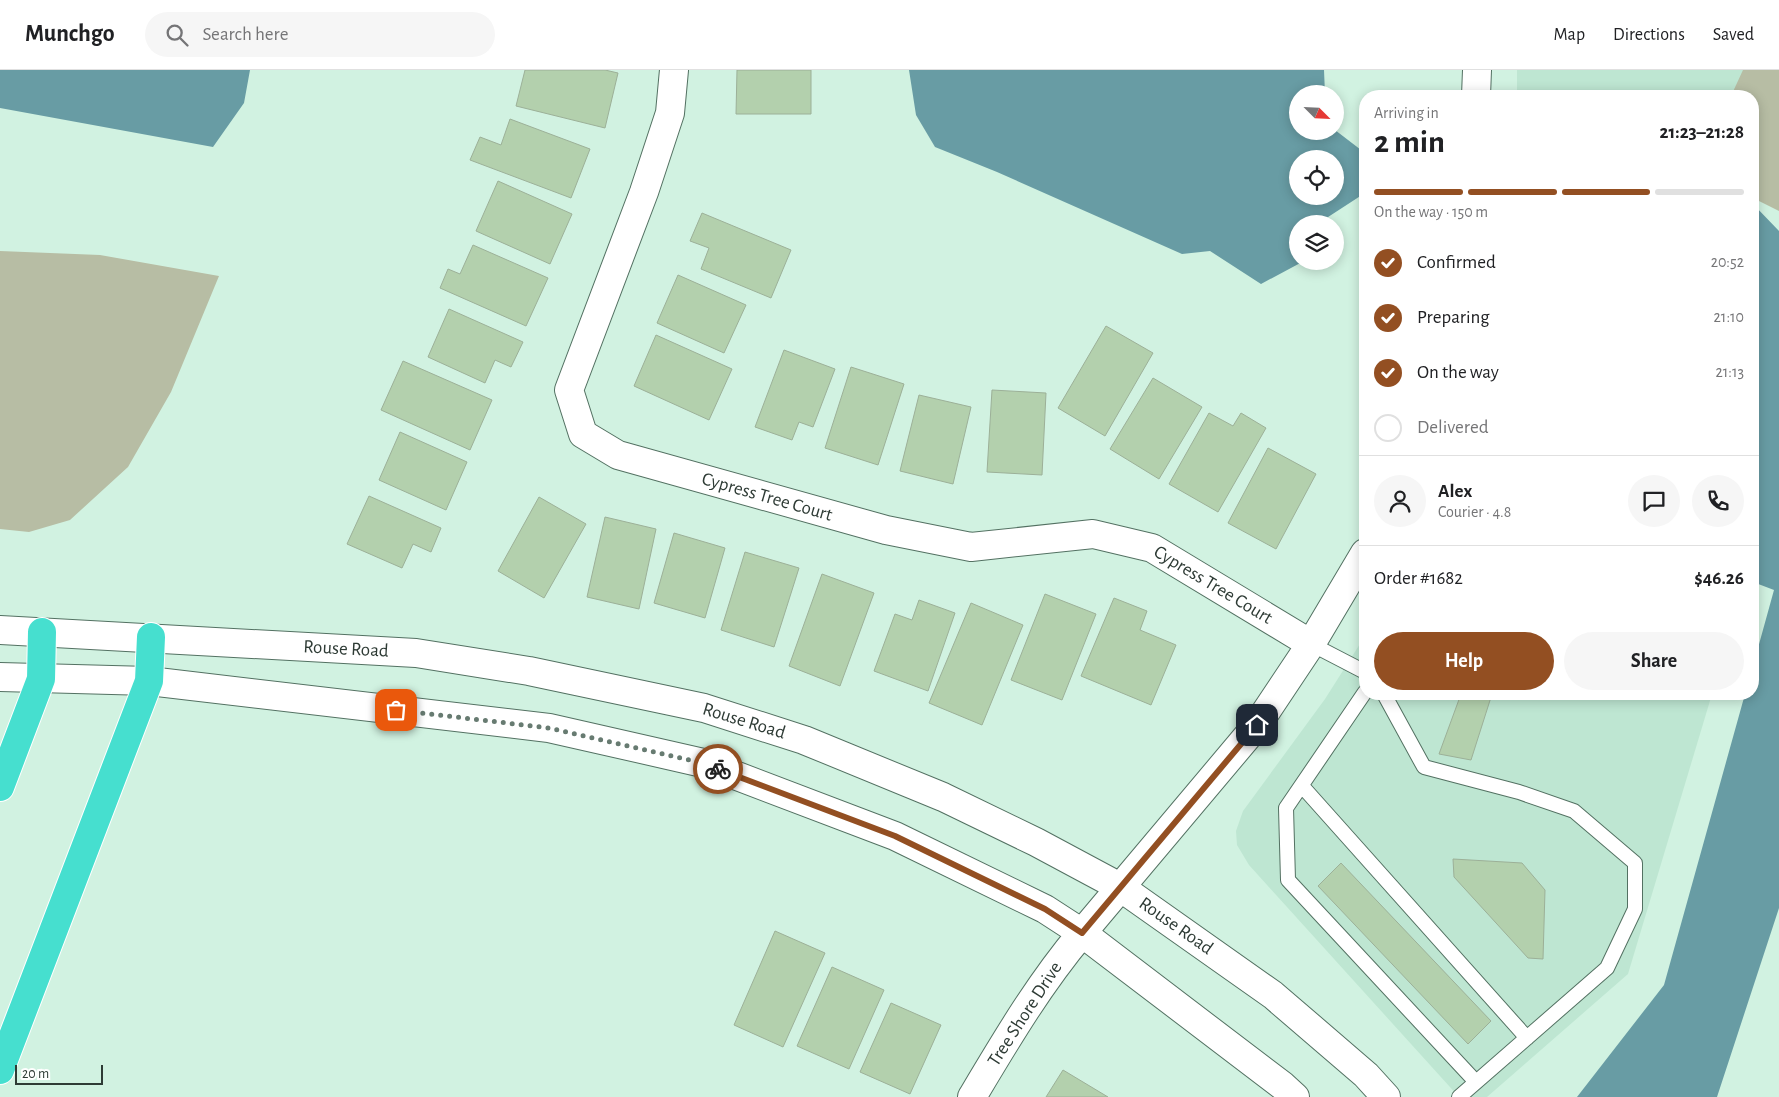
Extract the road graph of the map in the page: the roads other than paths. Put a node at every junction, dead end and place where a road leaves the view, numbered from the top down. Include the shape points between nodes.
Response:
1 (674, 70) edge
2 (1477, 70) edge
3 (1476, 90) edge
4 (1359, 563) edge
5 (0, 630) edge
6 (42, 632) junction
7 (151, 637) junction
8 (1311, 644) junction
9 (1359, 669) edge
10 (0, 678) edge
11 (41, 679) junction
12 (149, 681) junction
13 (1360, 700) edge
14 (1387, 700) edge
15 (1302, 786) junction
16 (0, 787) edge
17 (1120, 888) junction
18 (1082, 933) junction
19 (1526, 1038) junction
20 (0, 1070) edge
21 (1476, 1082) junction
22 (972, 1097) edge
23 (1295, 1097) edge
24 (1386, 1097) edge
25 (1459, 1097) edge

1 - 8 street, Cypress Tree Court via 670,113 644,192 569,390 583,434 618,455 886,530 971,547 1093,534 1152,548
2 - 3 street
4 - 8 street, Tree Shore Drive
5 - 6 street, Rouse Road
6 - 7 street, Rouse Road
6 - 11 highway
7 - 12 highway
7 - 17 street, Rouse Road via 416,652 529,671 704,708 804,740 943,797 1036,842
8 - 9 lane
8 - 17 street, Tree Shore Drive via 1257,725
10 - 11 street
11 - 12 street
11 - 16 highway
12 - 18 street via 549,728 703,763 895,836 1045,909
12 - 20 highway
13 - 15 lane
14 - 19 lane via 1424,767 1519,792 1574,811 1635,863 1635,909 1608,968
15 - 19 lane
15 - 21 lane via 1286,808 1288,880
17 - 18 street, Tree Shore Drive
17 - 24 street, Rouse Road via 1273,995 1366,1075
18 - 22 street, Tree Shore Drive via 1020,1016
18 - 23 street
19 - 21 lane
21 - 25 lane

